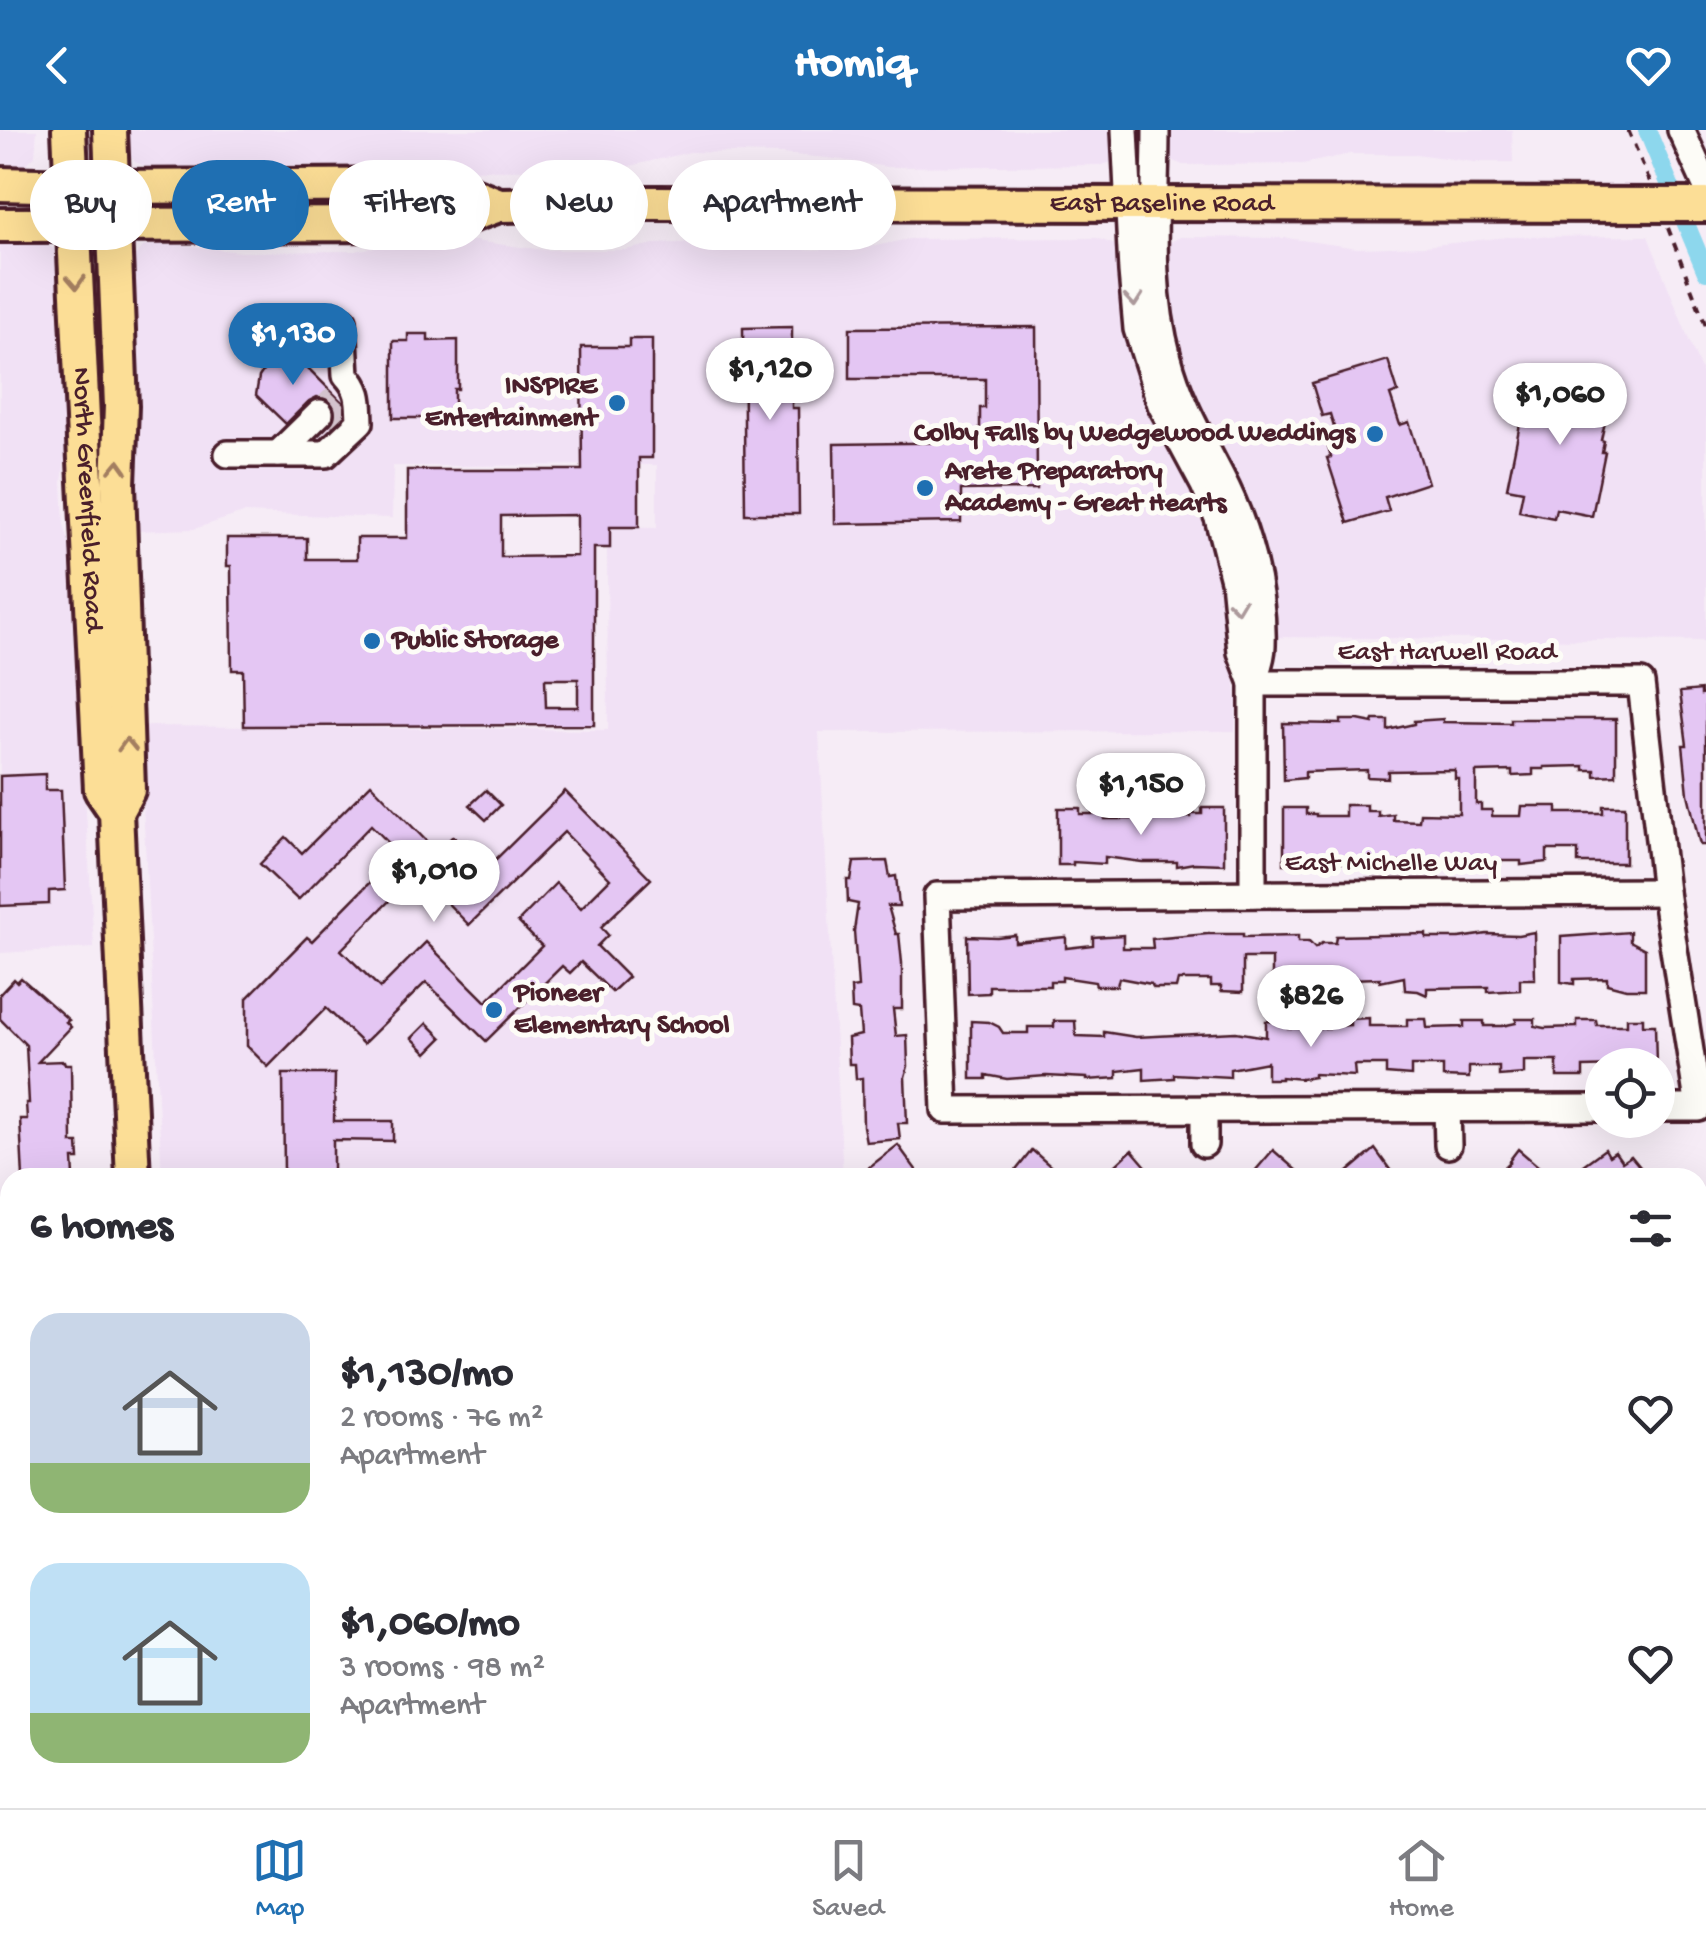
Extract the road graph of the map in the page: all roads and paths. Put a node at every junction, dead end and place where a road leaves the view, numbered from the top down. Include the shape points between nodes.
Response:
1 (69, 130) edge
2 (110, 130) edge
3 (1125, 130) edge
4 (1156, 130) edge
5 (1628, 130) edge
6 (1681, 130) edge
7 (70, 160) edge
8 (111, 160) edge
9 (0, 184) edge
10 (30, 184) edge
11 (152, 187) edge
12 (1705, 198) edge
13 (1658, 201) junction
14 (1142, 203) junction
15 (499, 205) junction
16 (152, 224) edge
17 (0, 225) edge
18 (30, 225) edge
19 (74, 250) edge
20 (115, 250) edge
21 (343, 320) dead end
22 (1706, 326) edge
23 (341, 404) junction
24 (228, 454) dead end
25 (294, 454) junction
26 (119, 529) junction
27 (88, 540) junction
28 (110, 681) junction
29 (1253, 683) junction
30 (1665, 892) junction
31 (1253, 894) junction
32 (1585, 1108) edge
33 (1675, 1108) edge
34 (1204, 1109) junction
35 (1446, 1109) junction
36 (1204, 1144) dead end
37 (1448, 1145) dead end
38 (133, 1168) edge

1 - 7 main road, North Greenfield Road
2 - 8 main road, North Greenfield Road
3 - 14 street
4 - 14 street
5 - 13 path
6 - 12 street
9 - 10 main road, East Baseline Road
11 - 15 main road, East Baseline Road via 448,186
12 - 13 main road, East Baseline Road
13 - 14 main road, East Baseline Road
13 - 22 path
14 - 15 main road, East Baseline Road
14 - 29 street via 1172,427 1218,518 1234,580 1241,652
15 - 16 main road, East Baseline Road via 446,224
17 - 18 main road, East Baseline Road
19 -> 27 main road, North Greenfield Road
26 -> 20 main road, North Greenfield Road
21 - 23 street
23 - 25 street
23 - 25 street via 360,422 326,454
24 - 25 street
26 - 27 main road
26 - 28 main road, North Greenfield Road
27 - 28 main road, North Greenfield Road
28 - 38 main road, North Greenfield Road via 128,790 116,812
29 - 30 street, East Harwell Road via 1641,683
29 - 31 street
30 - 31 street, East Michelle Way
30 - 33 street via 1699,1108
31 - 34 street, East Michelle Way via 936,896 945,1110
32 - 35 street
34 - 35 street
34 - 36 street
35 - 37 street

